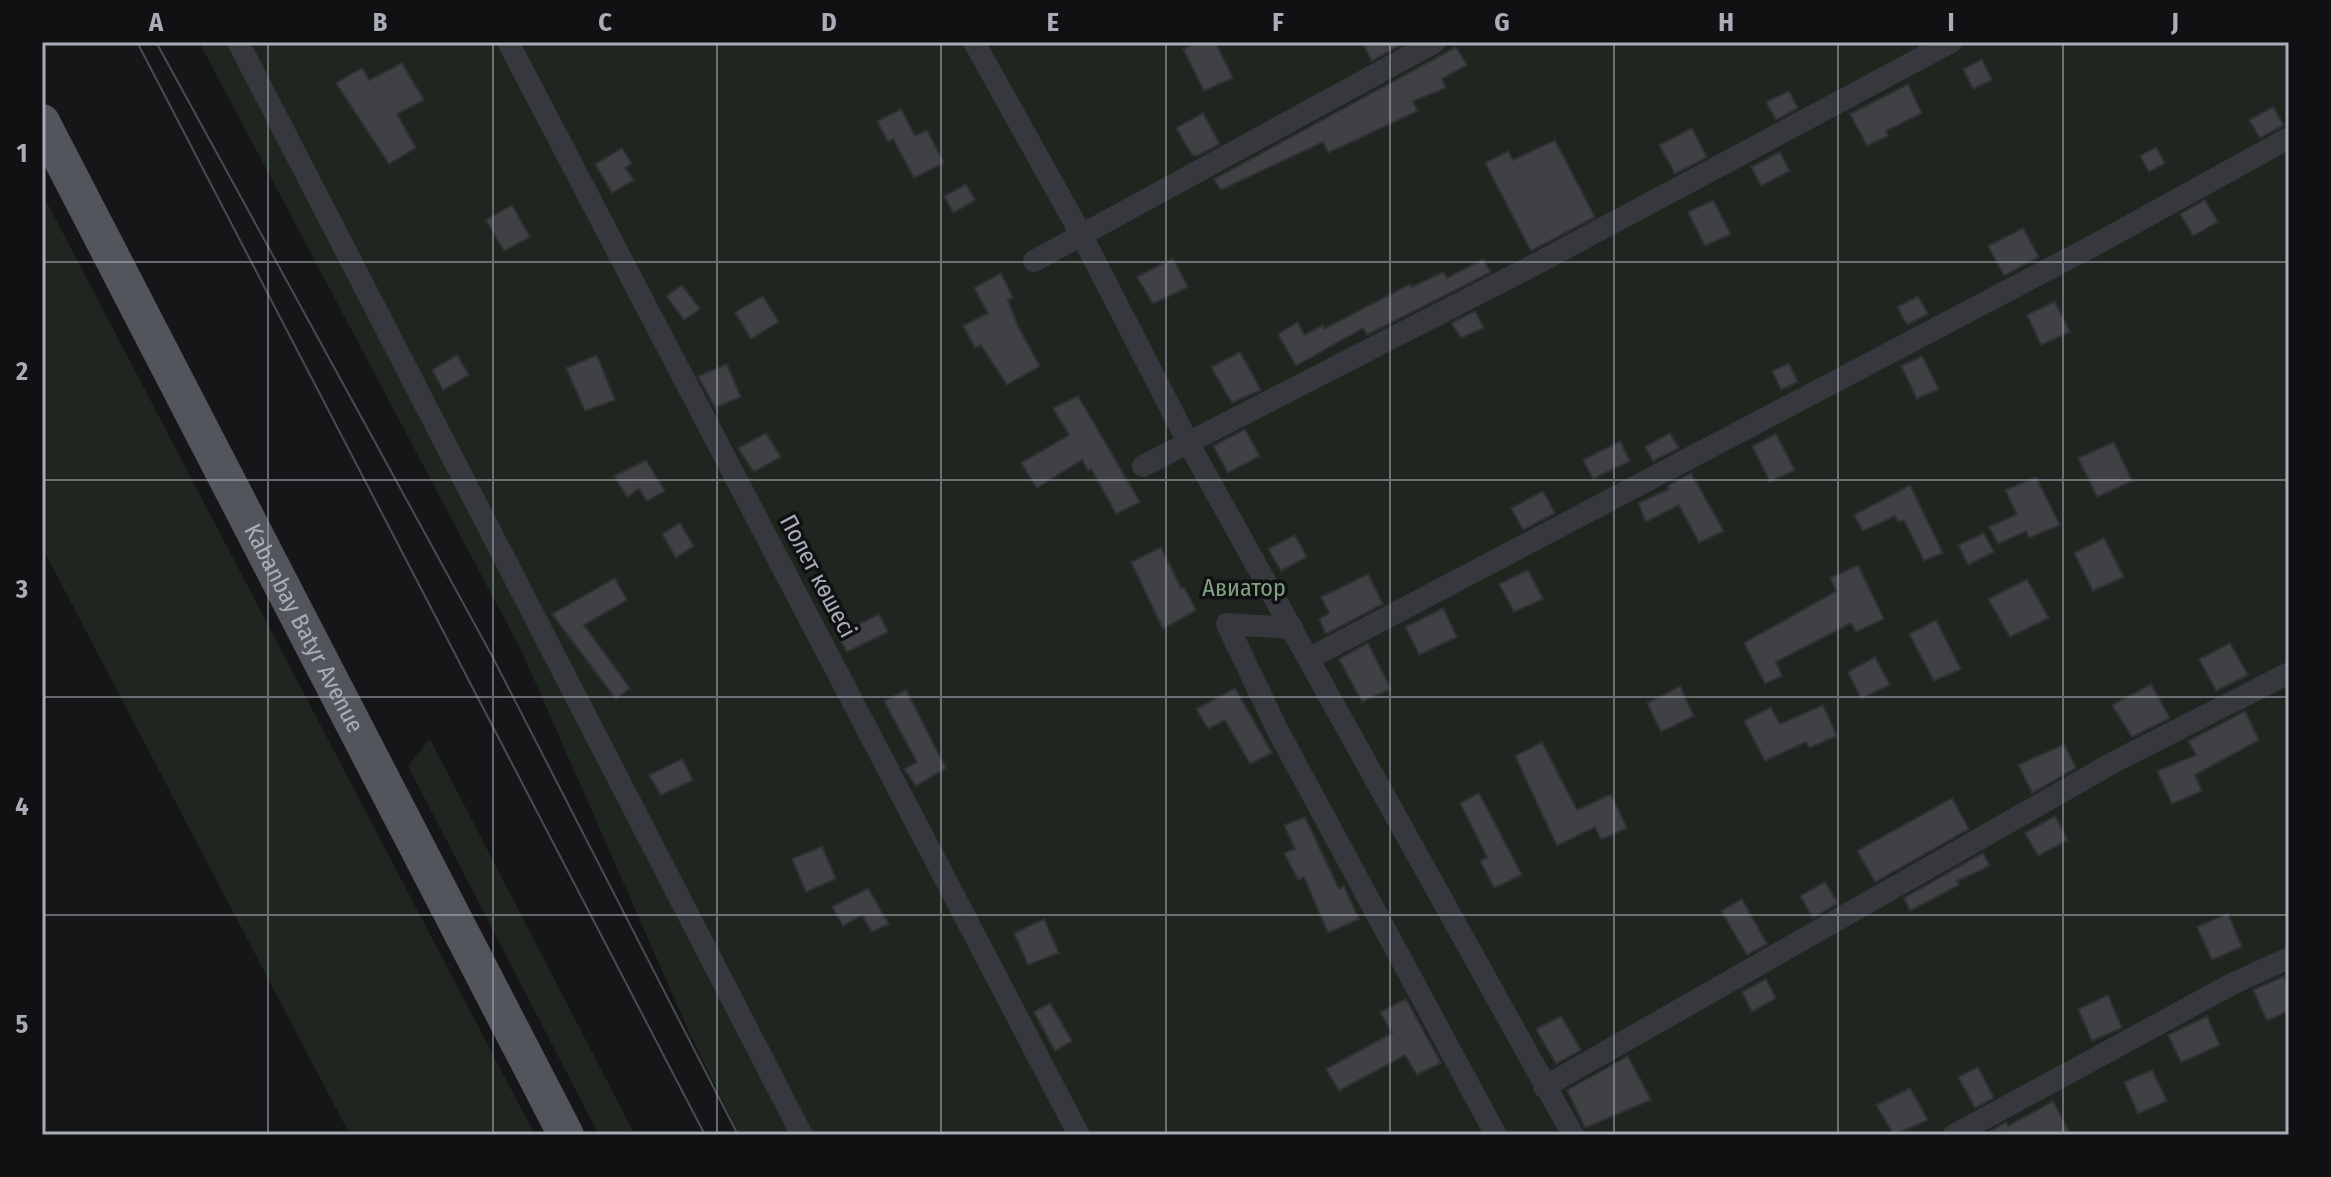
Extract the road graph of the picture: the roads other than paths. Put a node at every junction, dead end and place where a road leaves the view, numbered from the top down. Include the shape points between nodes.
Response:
1 (238, 42) edge
2 (508, 42) edge
3 (974, 42) edge
4 (1435, 42) edge
5 (1951, 42) edge
6 (42, 122) edge
7 (2289, 138) edge
8 (1082, 236) junction
9 (1034, 261) dead end
10 (1189, 444) junction
11 (1143, 466) dead end
12 (1292, 628) junction
13 (1310, 658) junction
14 (2289, 673) edge
15 (2289, 958) edge
16 (1544, 1087) junction
17 (566, 1135) edge
18 (802, 1135) edge
19 (1079, 1135) edge
20 (1496, 1135) edge
21 (1573, 1135) edge
22 (1954, 1135) edge

1 - 18 street
2 - 19 street, Полет көшесі
3 - 8 street
4 - 8 street
5 - 10 street
6 - 17 main road, Kabanbay Batyr Avenue
7 - 13 street
8 - 9 street
8 - 10 street
10 - 11 street
10 - 12 street
12 - 13 street
12 - 20 street via 1227,624 1278,731
13 - 16 street
14 - 16 street via 2116,761
15 - 22 street
16 - 21 street

